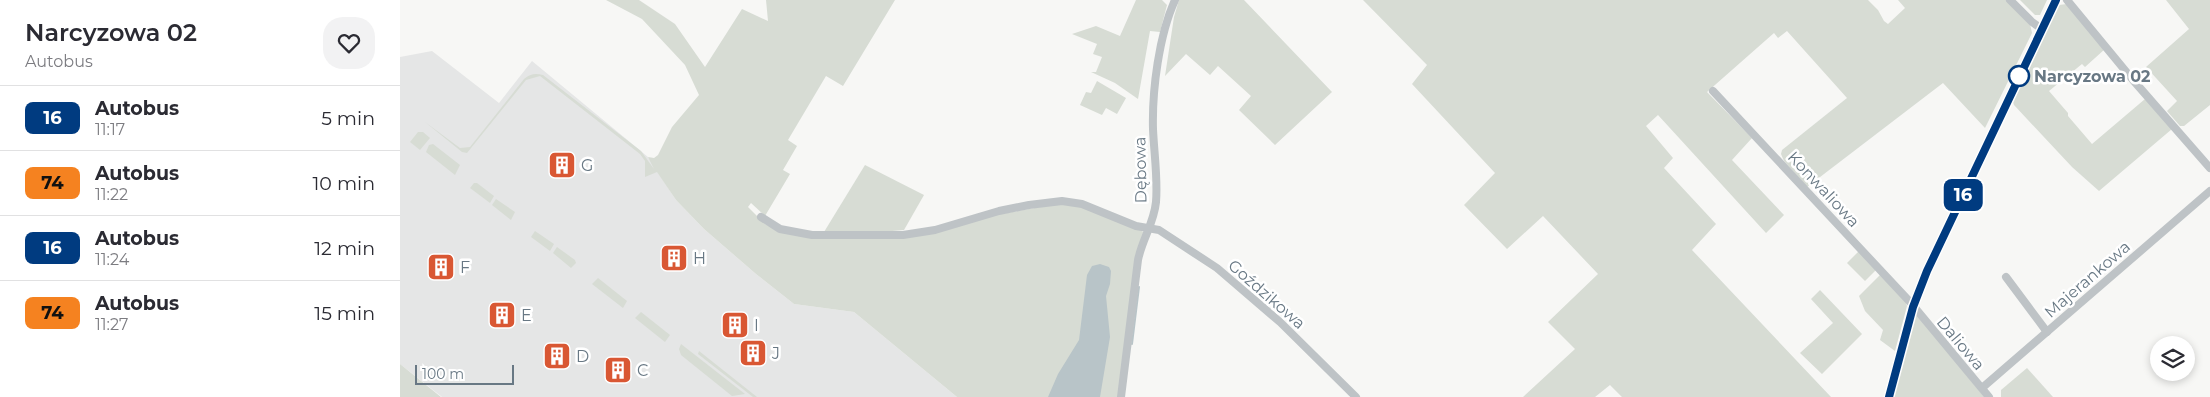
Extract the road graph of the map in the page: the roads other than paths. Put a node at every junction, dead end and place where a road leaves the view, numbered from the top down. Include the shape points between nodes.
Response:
1 (2010, 0) edge
2 (2056, 0) edge
3 (2067, 0) edge
4 (1172, 1) edge
5 (2042, 29) junction
6 (1713, 91) dead end
7 (2210, 168) edge
8 (2210, 191) edge
9 (761, 217) dead end
10 (1149, 229) junction
11 (2006, 277) dead end
12 (1913, 307) junction
13 (2047, 332) junction
14 (1982, 388) junction
15 (1121, 397) edge
16 (1356, 397) edge
17 (1889, 397) edge
18 (1989, 397) edge

1 - 5 street
2 - 5 street
3 - 7 street
4 - 10 street, Dębowa via 1155,78 1156,201
5 - 12 street via 1940,242
6 - 12 street, Konwaliowa
8 - 13 street, Majerankowa
9 - 10 street, Goździkowa via 780,229 812,235 903,235 935,230 999,211 1069,202
10 - 15 street, Dębowa via 1138,260
10 - 16 street, Goździkowa via 1168,235 1247,292
11 - 13 street
12 - 14 street, Daliowa
12 - 17 street
13 - 14 street, Majerankowa
14 - 18 street, Daliowa

